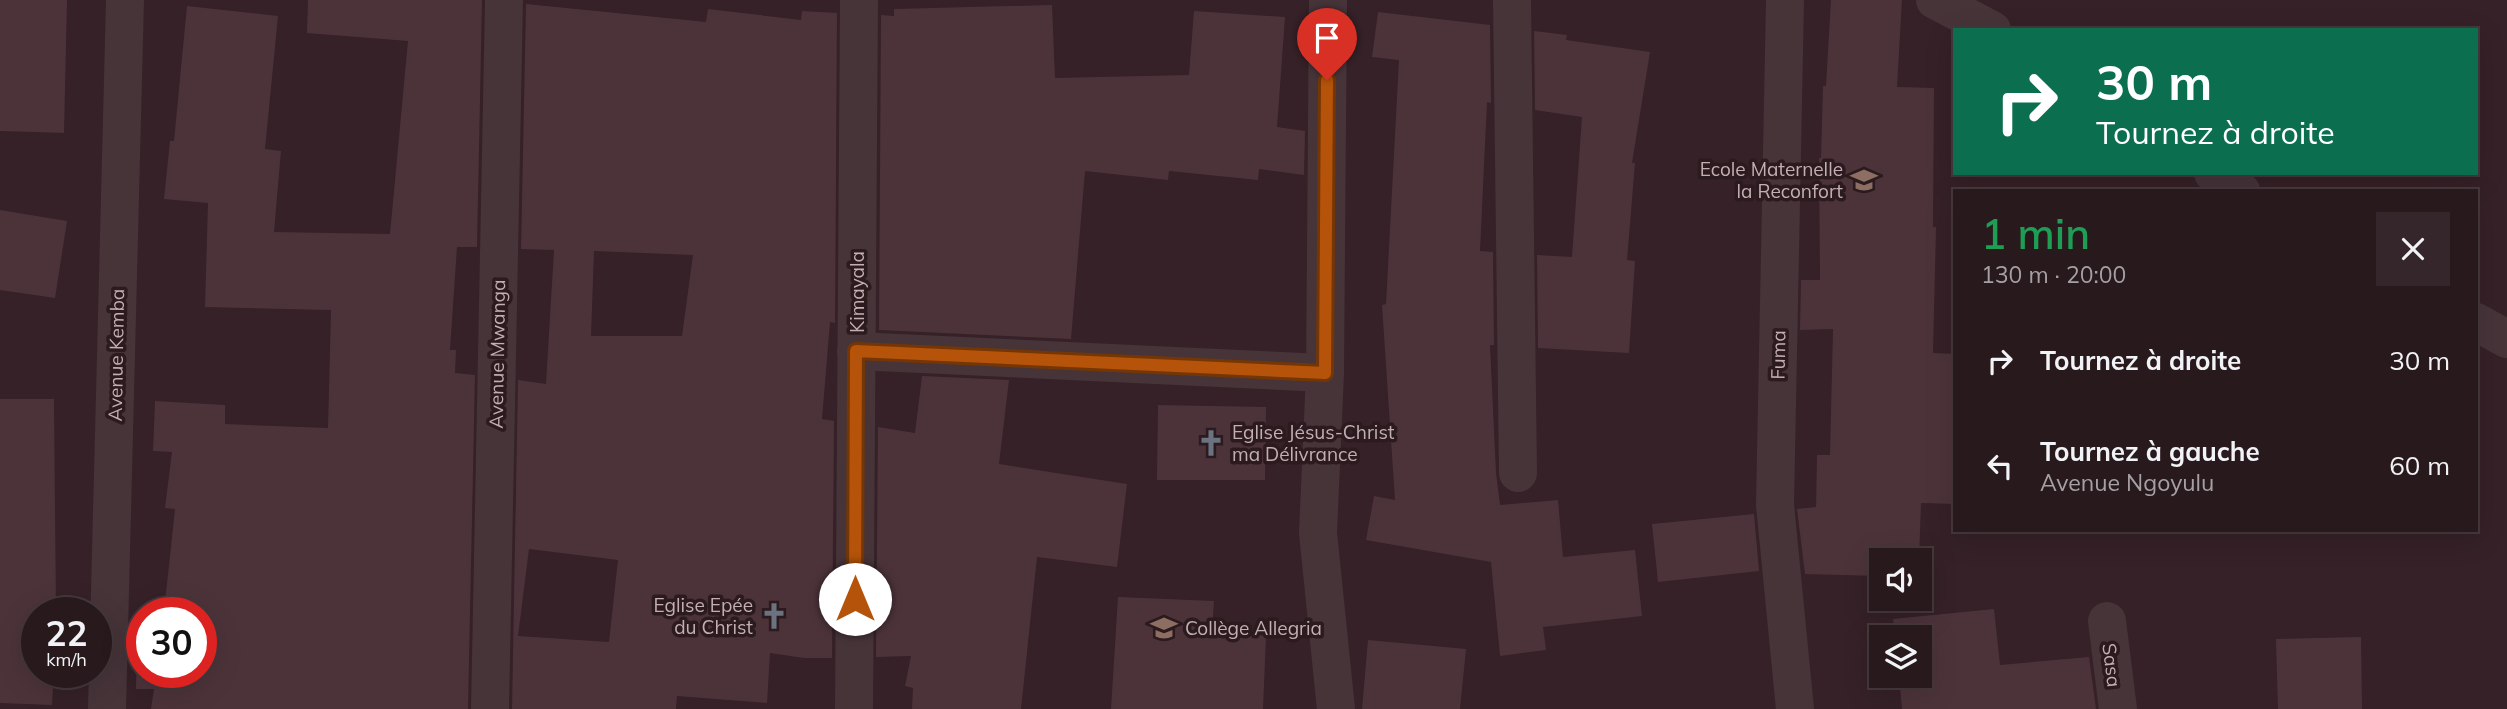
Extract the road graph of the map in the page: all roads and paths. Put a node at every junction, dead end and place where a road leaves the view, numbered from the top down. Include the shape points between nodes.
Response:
1 (125, 0) edge
2 (504, 0) edge
3 (859, 0) edge
4 (1328, 0) edge
5 (1512, 0) edge
6 (1785, 0) edge
7 (1935, 0) edge
8 (1988, 28) edge
9 (2216, 175) edge
10 (2238, 189) edge
11 (2478, 323) edge
12 (2507, 339) edge
13 (856, 351) junction
14 (1325, 373) junction
15 (1518, 473) dead end
16 (2107, 621) dead end
17 (107, 709) edge
18 (490, 709) edge
19 (854, 709) edge
20 (1336, 709) edge
21 (1794, 709) edge
22 (2118, 709) edge

1 - 17 street, Avenue Kemba
2 - 18 street, Avenue Mwanga
3 - 13 street, Kimayala
4 - 14 street
5 - 15 street
6 - 21 street, Fuma via 1775,505
7 - 8 street
9 - 10 street
11 - 12 street
13 - 14 street
13 - 19 street, Kimayala
14 - 20 street via 1318,533
16 - 22 street, Sasa

